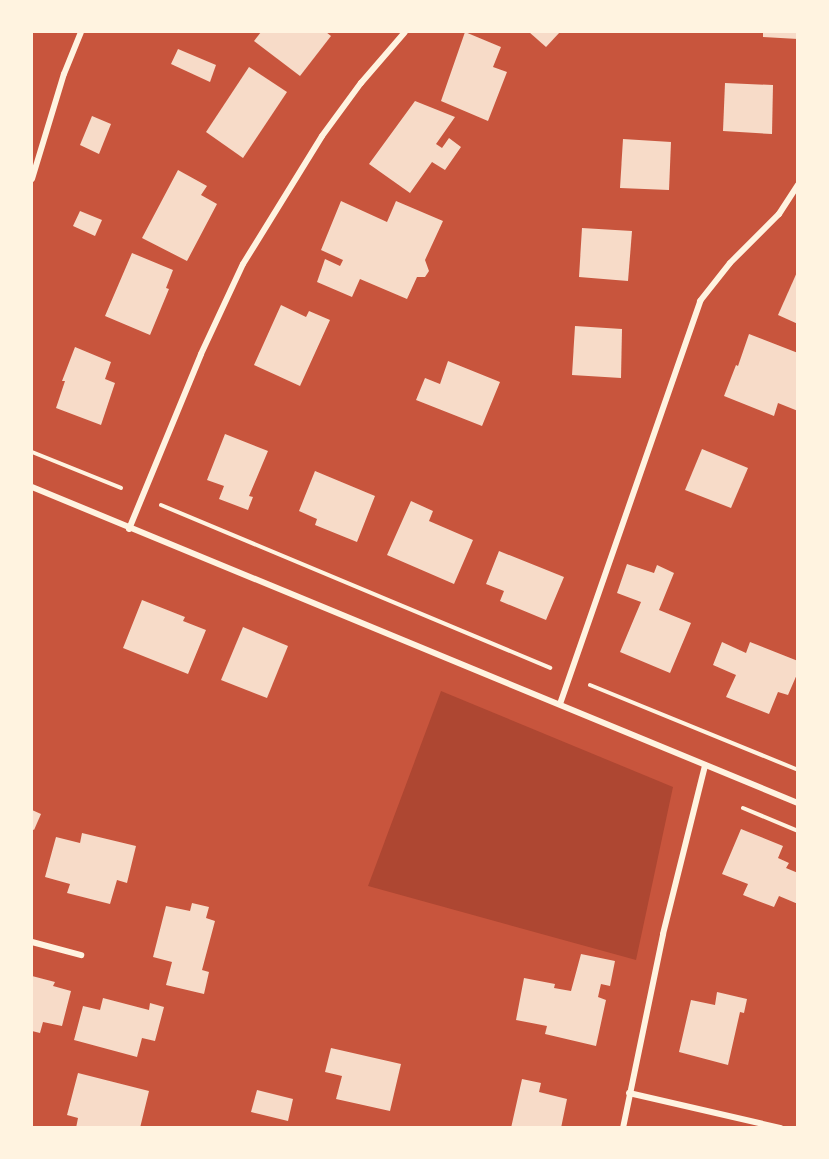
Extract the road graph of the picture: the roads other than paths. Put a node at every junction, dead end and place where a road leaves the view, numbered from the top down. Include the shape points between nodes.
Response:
1 (81, 32) edge
2 (405, 32) edge
3 (32, 179) edge
4 (798, 185) edge
5 (32, 487) edge
6 (129, 529) junction
7 (560, 704) junction
8 (705, 765) junction
9 (798, 803) edge
10 (32, 942) edge
11 (81, 955) dead end
12 (629, 1093) junction
13 (623, 1128) edge
14 (781, 1128) edge

1 - 3 street
2 - 6 street via 322,136 258,238 201,354
4 - 7 street via 779,214 730,263 700,301
5 - 6 street
6 - 7 street
7 - 8 street
8 - 9 street
8 - 12 street
10 - 11 street
12 - 13 street
12 - 14 street

